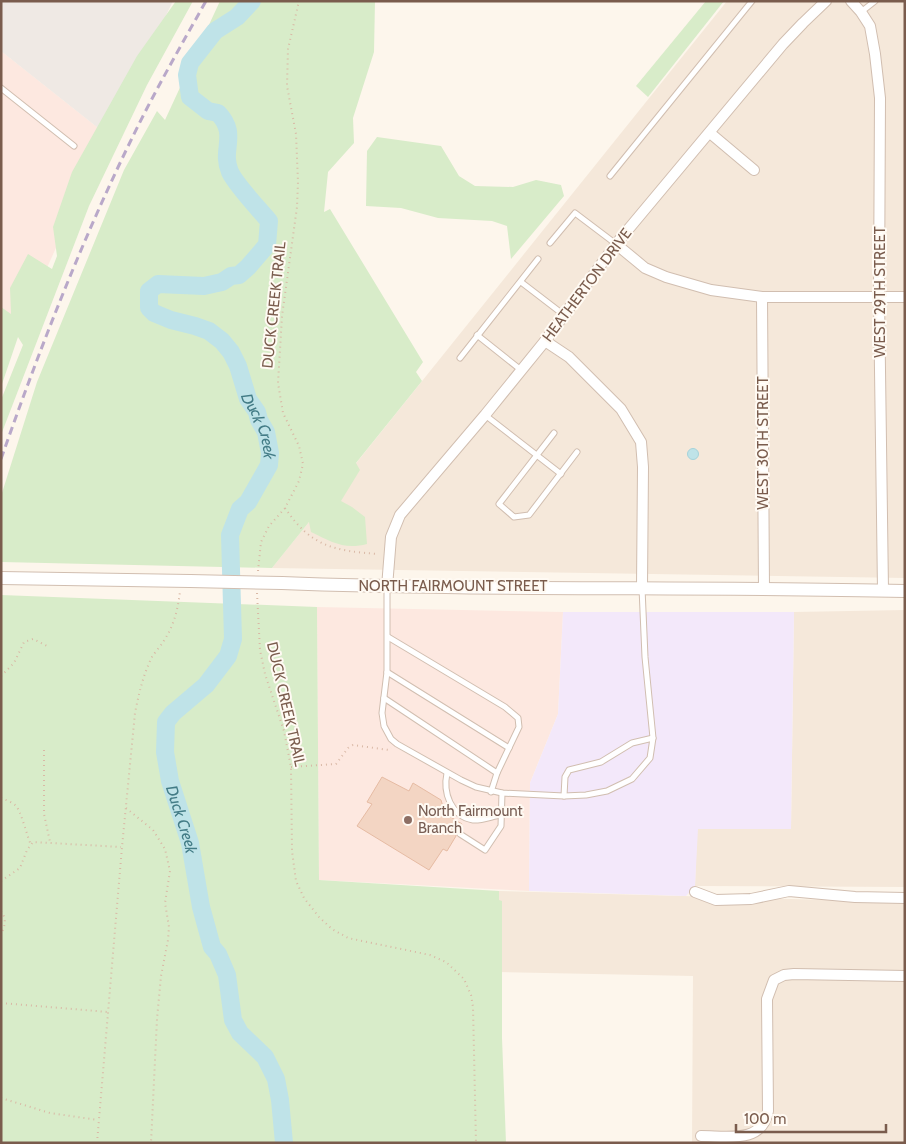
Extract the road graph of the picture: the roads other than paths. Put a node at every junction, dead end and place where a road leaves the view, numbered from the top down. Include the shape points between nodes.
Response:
1 (752, 1) edge
2 (826, 1) edge
3 (851, 1) edge
4 (874, 1) edge
5 (861, 12) junction
6 (1, 88) edge
7 (710, 133) junction
8 (74, 146) dead end
9 (754, 170) dead end
10 (610, 176) dead end
11 (550, 243) dead end
12 (616, 244) junction
13 (538, 259) dead end
14 (521, 282) junction
15 (762, 297) junction
16 (880, 297) junction
17 (905, 297) edge
18 (564, 315) junction
19 (477, 335) junction
20 (545, 341) junction
21 (460, 358) dead end
22 (521, 370) junction
23 (485, 414) junction
24 (554, 433) dead end
25 (577, 452) dead end
26 (537, 454) junction
27 (561, 474) junction
28 (1, 578) edge
29 (387, 587) junction
30 (642, 587) junction
31 (764, 589) junction
32 (883, 590) junction
33 (905, 590) edge
34 (388, 637) junction
35 (387, 672) junction
36 (384, 698) junction
37 (653, 738) junction
38 (509, 748) junction
39 (447, 772) junction
40 (497, 773) junction
41 (491, 792) junction
42 (502, 794) junction
43 (564, 796) junction
44 (501, 815) junction
45 (460, 834) dead end
46 (695, 892) dead end
47 (905, 898) edge
48 (905, 976) edge
49 (702, 1136) dead end

1 - 10 lane
2 - 7 street, HEATHERTON DRIVE via 783,44
3 - 5 street, WEST 29TH STREET
4 - 5 lane
5 - 16 street, WEST 29TH STREET via 870,26 880,98
6 - 8 lane
7 - 9 street
7 - 12 street, HEATHERTON DRIVE
11 - 12 lane via 575,212
12 - 15 street via 645,268 666,277 712,290
12 - 18 street, HEATHERTON DRIVE
13 - 14 lane
14 - 18 lane
14 - 19 lane
15 - 16 street
15 - 31 street, WEST 30TH STREET
16 - 17 street
16 - 32 street, WEST 29TH STREET
18 - 20 street, HEATHERTON DRIVE
19 - 21 lane
19 - 22 lane
20 - 22 street, HEATHERTON DRIVE
20 - 30 street via 569,357 621,409 641,442
22 - 23 street, HEATHERTON DRIVE
23 - 26 lane
23 - 29 street, HEATHERTON DRIVE via 400,515 391,537
24 - 26 lane
25 - 27 lane
26 - 27 lane
26 - 27 lane via 499,504 514,517 529,515
28 - 29 street, NORTH FAIRMOUNT STREET, bridge
29 - 30 street, NORTH FAIRMOUNT STREET
29 - 34 lane
30 - 31 street, NORTH FAIRMOUNT STREET
30 - 37 lane
31 - 32 street, NORTH FAIRMOUNT STREET
32 - 33 street, NORTH FAIRMOUNT STREET
34 - 35 lane
34 - 38 lane via 518,718 519,727
35 - 36 lane
35 - 38 lane
36 - 39 lane via 384,726 391,739
36 - 40 lane
37 - 43 lane via 632,743 601,762 569,770 565,777
37 - 43 lane via 650,758 632,779 607,791 586,796
38 - 40 lane
39 - 41 lane
39 - 44 lane via 448,800 461,815 474,820
40 - 41 lane
41 - 42 lane
42 - 43 lane
42 - 44 lane
44 - 45 lane via 501,826 485,850
46 - 47 street via 716,900 751,899 789,891
48 - 49 street via 794,974 774,980 767,999 768,1111 763,1126 747,1136

